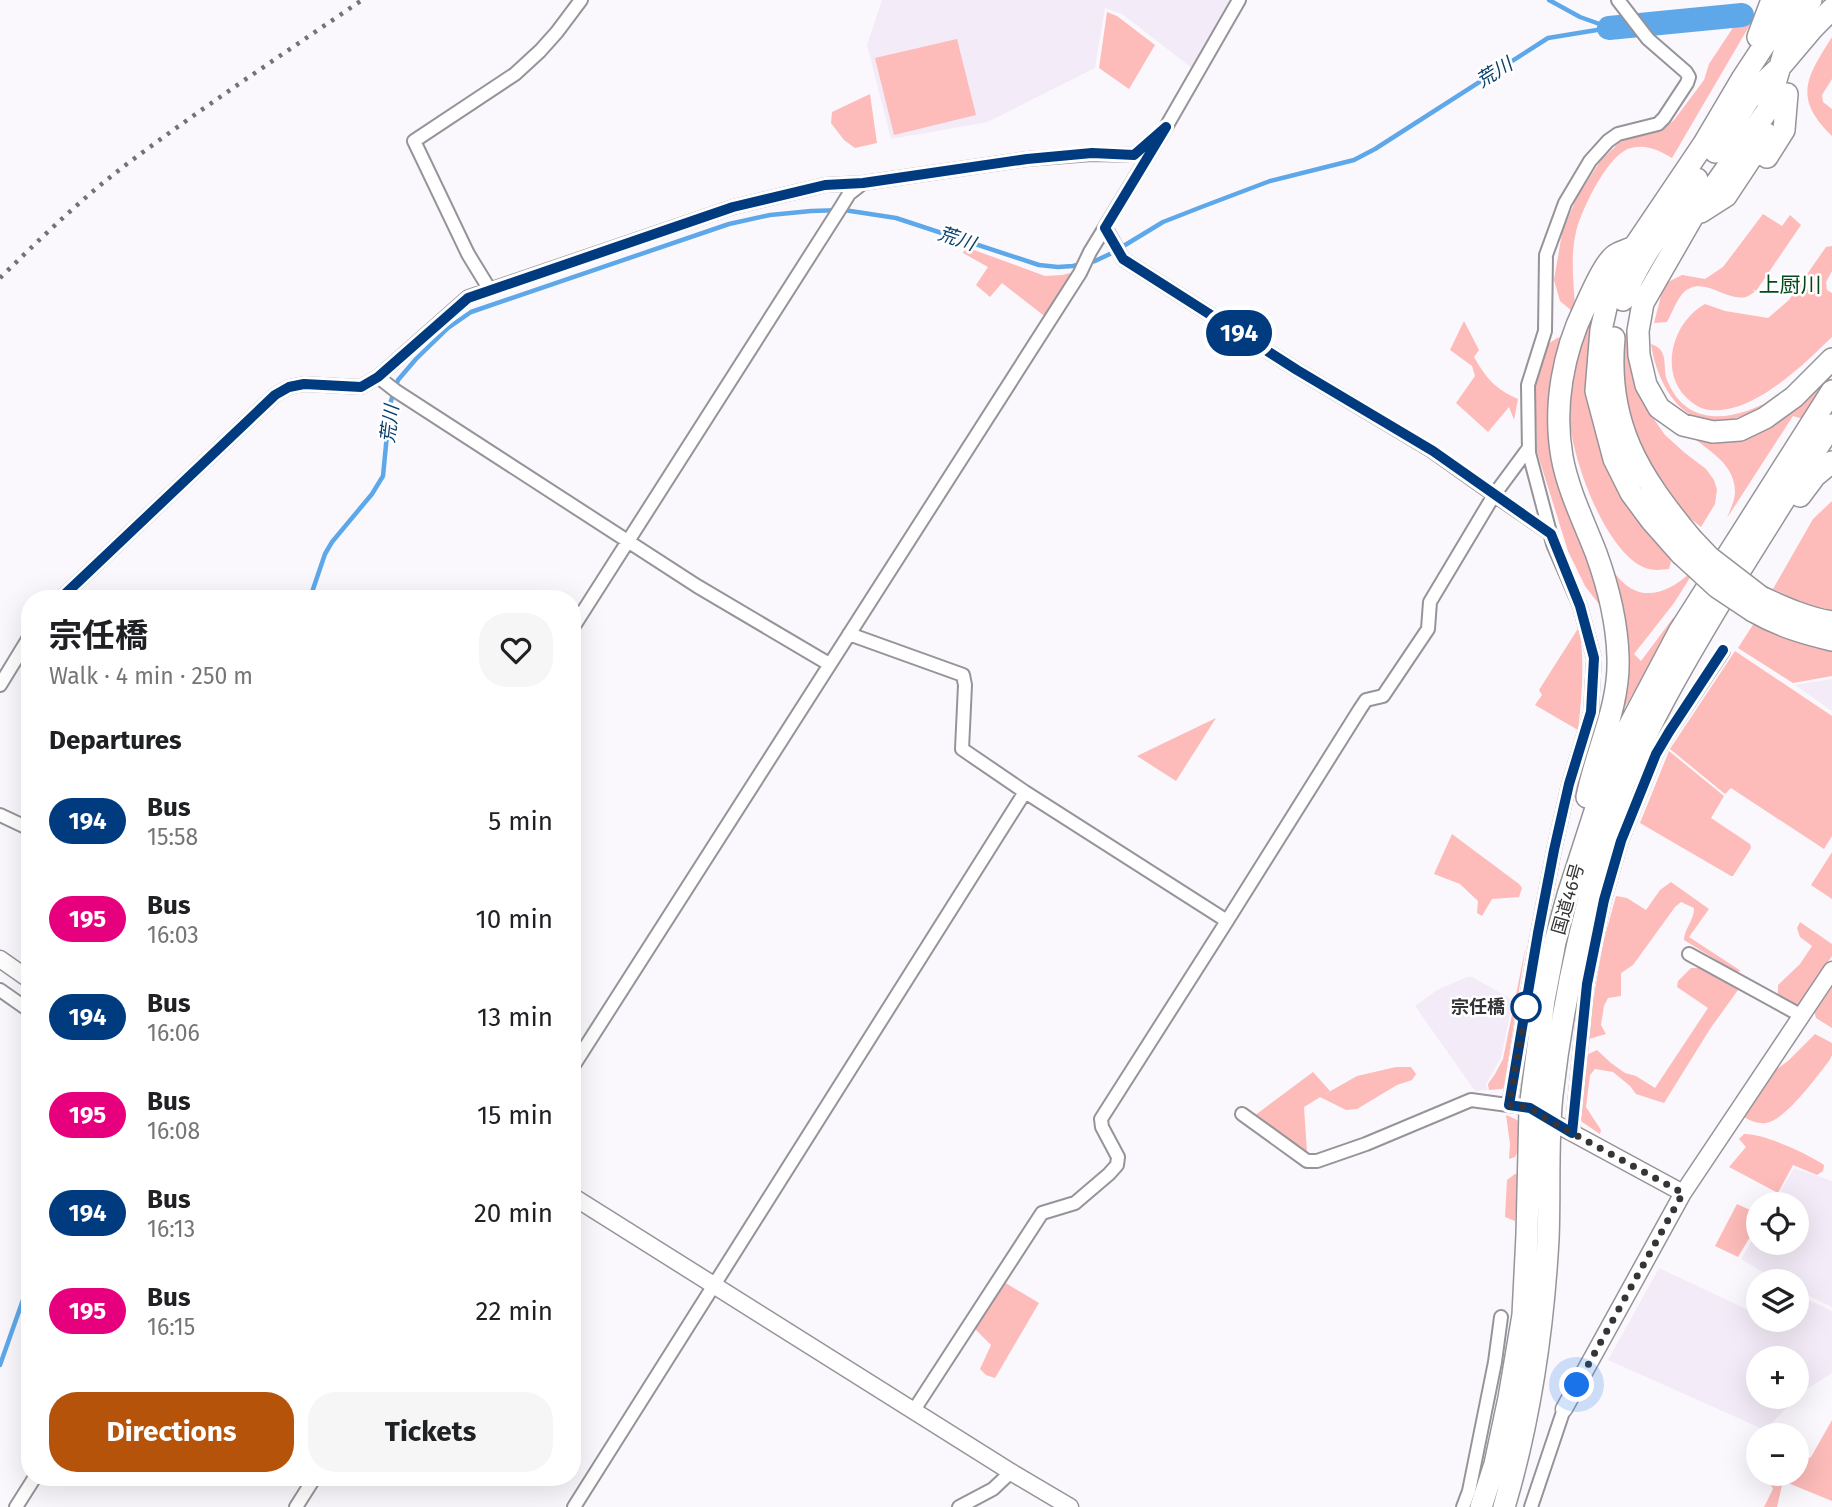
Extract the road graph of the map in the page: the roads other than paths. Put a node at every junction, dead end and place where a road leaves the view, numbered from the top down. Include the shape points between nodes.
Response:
1 (580, 0) edge
2 (1239, 0) edge
3 (1618, 0) edge
4 (1772, 0) edge
5 (1794, 0) edge
6 (1811, 0) edge
7 (1832, 9) edge
8 (1780, 67) junction
9 (1742, 79) junction
10 (1166, 127) junction
11 (863, 183) junction
12 (1691, 211) junction
13 (1105, 228) junction
14 (1647, 258) junction
15 (489, 290) junction
16 (1832, 359) edge
17 (387, 385) junction
18 (1832, 391) edge
19 (1832, 425) edge
20 (1528, 449) junction
21 (1832, 462) edge
22 (1494, 495) junction
23 (1778, 509) junction
24 (1551, 534) junction
25 (628, 542) junction
26 (69, 590) edge
27 (1757, 604) junction
28 (581, 615) edge
29 (1832, 622) edge
30 (849, 634) junction
31 (1832, 640) edge
32 (1723, 650) dead end
33 (21, 651) edge
34 (829, 664) junction
35 (0, 685) edge
36 (1025, 792) junction
37 (0, 815) edge
38 (21, 825) edge
39 (1568, 895) junction
40 (1227, 921) junction
41 (1689, 954) dead end
42 (0, 959) edge
43 (1832, 970) edge
44 (21, 974) edge
45 (0, 990) edge
46 (21, 1005) edge
47 (1802, 1016) junction
48 (581, 1054) edge
49 (1520, 1107) junction
50 (1242, 1114) dead end
51 (1550, 1121) junction
52 (1572, 1133) junction
53 (1683, 1193) junction
54 (581, 1202) edge
55 (714, 1284) junction
56 (1501, 1317) dead end
57 (1564, 1409) joint
58 (914, 1410) junction
59 (1011, 1472) junction
60 (29, 1486) edge
61 (309, 1486) edge
62 (16, 1507) edge
63 (296, 1507) edge
64 (573, 1507) edge
65 (959, 1507) edge
66 (1070, 1507) edge
67 (1463, 1507) edge
68 (1481, 1507) edge
69 (1504, 1507) edge
70 (1531, 1507) edge

1 - 15 street via 549,42 515,74 414,141
2 - 10 street
3 - 20 street via 1648,39 1689,78 1658,124 1608,141 1565,203 1546,256 1545,331 1528,386
4 - 9 highway
5 - 9 highway
6 - 8 highway via 1788,39
7 - 8 highway
8 - 12 highway via 1767,111
8 - 12 highway via 1787,94 1766,135 1726,196
8 - 14 highway via 1754,90
9 - 14 highway via 1655,216
10 - 11 street via 1134,155 1092,153 1027,159
10 - 13 street
11 - 15 street via 825,185 733,207
11 - 25 street via 849,194
12 - 14 highway
13 - 22 street via 1123,259 1433,451
13 - 30 street
14 - 16 highway via 1639,355 1646,386 1659,408 1683,425 1713,432 1740,430 1794,397
14 - 27 highway, bridge via 1624,262 1601,330 1597,391 1615,459 1631,493 1651,520 1686,546 1717,587
14 - 39 highway via 1613,257 1581,315 1562,380 1563,458 1608,592 1618,658 1616,688 1587,792
15 - 17 street via 468,298
17 - 25 street
17 - 26 street via 304,384 275,395
18 - 39 highway, 国道46号 via 1679,632 1630,724 1599,799
19 - 23 highway, 国道46号
20 - 22 street
20 - 24 street
21 - 23 highway via 1800,496
22 - 24 street
22 - 40 street via 1430,601 1428,629 1383,696 1366,700
23 - 51 highway, 国道46号 via 1667,693 1615,808 1576,947
24 - 49 street via 1580,606 1594,658 1591,712 1569,784 1538,933
25 - 28 street
25 - 34 street
27 - 29 highway
27 - 31 highway via 1777,624
30 - 34 street
30 - 36 street via 963,675 962,749
32 - 52 street via 1656,754 1621,841 1587,984
33 - 35 street
34 - 48 street
36 - 40 street
36 - 55 street
37 - 38 street
39 - 49 highway, 国道46号
40 - 58 street via 1101,1119 1118,1157 1117,1165 1076,1203 1042,1213
41 - 47 street
42 - 44 street
43 - 47 street
45 - 46 street
47 - 53 street
49 - 50 street via 1471,1100 1317,1161 1307,1161
49 - 51 street
49 - 68 highway, 国道46号 via 1523,1315 1509,1398
51 - 52 street
51 - 69 highway, 国道46号 via 1542,1317 1515,1472
52 - 53 street
53 - 57 street
54 - 55 street
55 - 58 street
55 - 64 street
56 - 67 street
57 - 70 street
58 - 59 street
59 - 65 street via 993,1489
59 - 66 street
60 - 62 street
61 - 63 street

